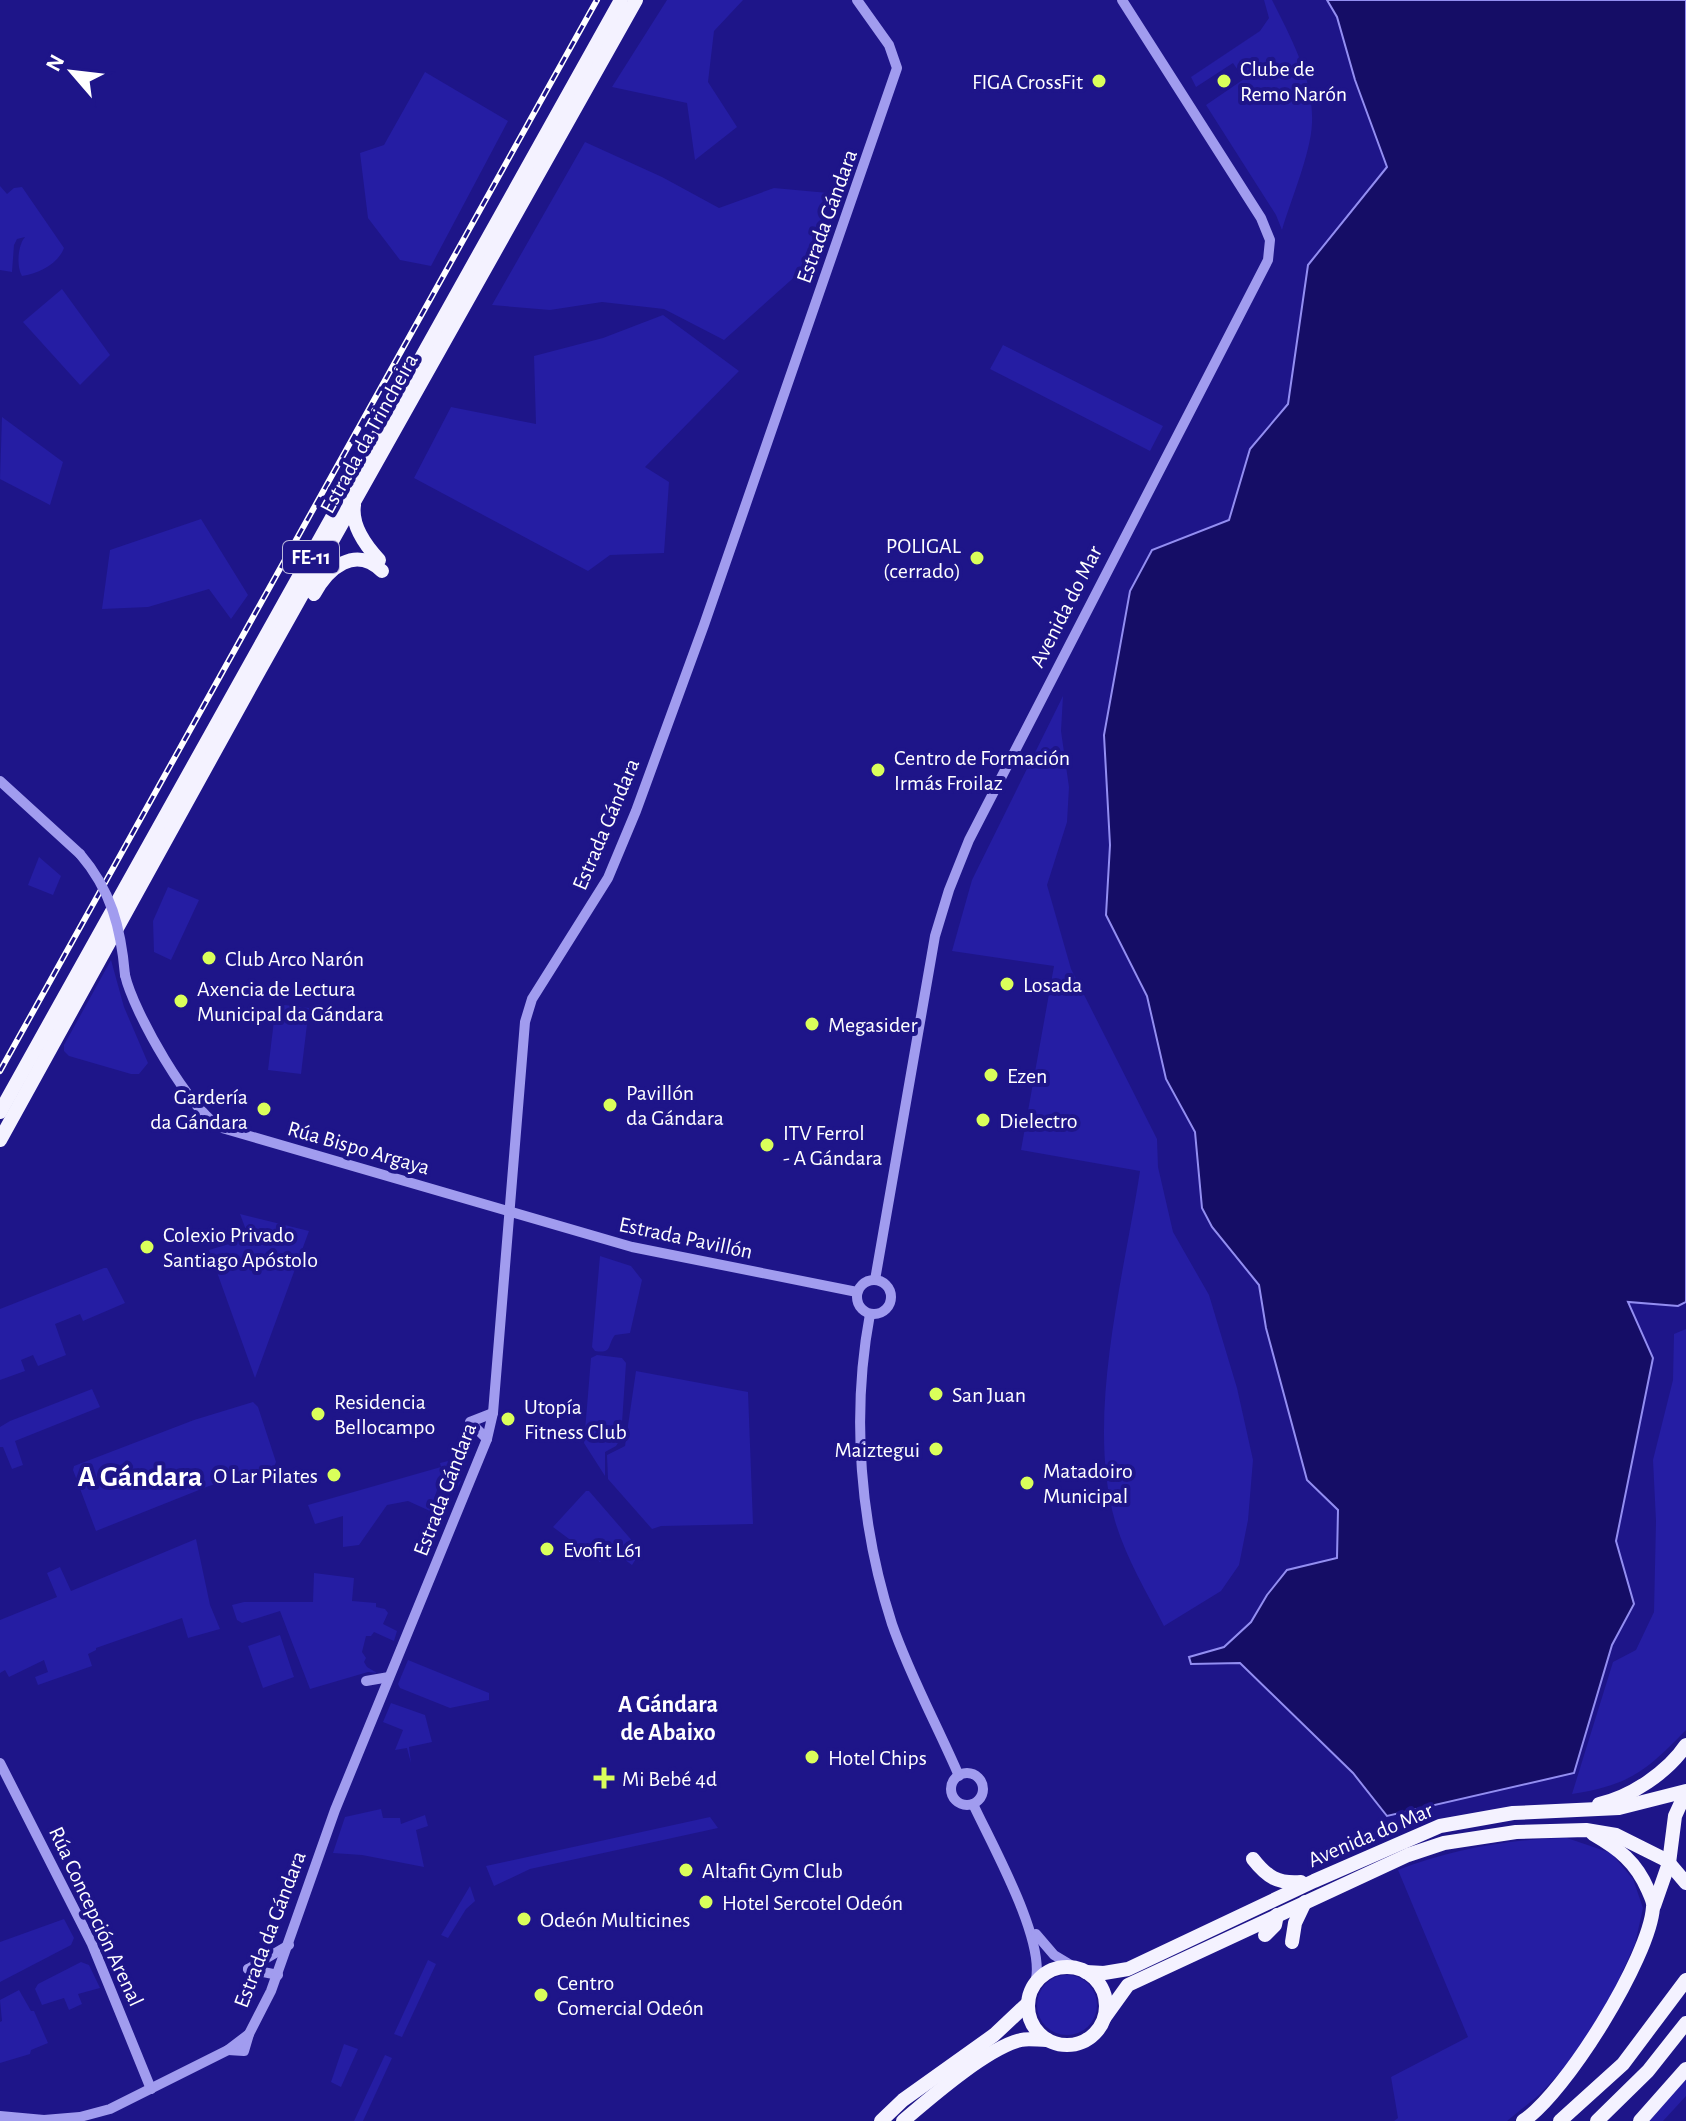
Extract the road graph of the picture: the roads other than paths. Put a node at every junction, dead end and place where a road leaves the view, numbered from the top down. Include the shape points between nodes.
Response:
1 (621, 0) edge
2 (636, 0) edge
3 (857, 0) edge
4 (1122, 0) edge
5 (354, 505) junction
6 (259, 671) junction
7 (0, 781) edge
8 (0, 1112) edge
9 (0, 1140) edge
10 (508, 1211) junction
11 (875, 1280) junction
12 (857, 1292) junction
13 (870, 1314) junction
14 (493, 1413) junction
15 (487, 1439) junction
16 (389, 1677) junction
17 (380, 1699) junction
18 (1686, 1745) edge
19 (0, 1763) edge
20 (959, 1776) junction
21 (1686, 1791) edge
22 (973, 1804) junction
23 (1569, 1811) junction
24 (1586, 1830) junction
25 (1253, 1859) dead end
26 (1668, 1862) junction
27 (1314, 1881) junction
28 (1686, 1883) edge
29 (1305, 1902) junction
30 (1654, 1906) junction
31 (1277, 1915) junction
32 (1026, 1919) junction
33 (1265, 1935) dead end
34 (1292, 1942) dead end
35 (289, 1945) junction
36 (261, 1966) junction
37 (1080, 1969) junction
38 (280, 1970) junction
39 (1036, 1979) junction
40 (1686, 1980) edge
41 (271, 1991) junction
42 (1027, 2004) junction
43 (1105, 2017) junction
44 (1686, 2023) edge
45 (249, 2034) junction
46 (1046, 2040) junction
47 (228, 2050) junction
48 (1686, 2069) edge
49 (151, 2089) junction
50 (0, 2116) edge
51 (881, 2121) edge
52 (903, 2121) edge
53 (1523, 2121) edge
54 (1560, 2121) edge
55 (1597, 2121) edge
56 (1640, 2121) edge

1 - 8 highway, Estrada da Trincheira / FE-11
2 - 5 highway, Estrada da Trincheira / FE-11
3 - 10 street, Estrada Gándara via 889,45 897,68 636,811 608,878 532,999 525,1022
4 - 11 street, Avenida do Mar via 1261,218 1270,240 1268,260 969,840 949,890 935,936
5 - 6 highway, Estrada da Trincheira / FE-11
5 - 6 highway via 358,527 380,565 352,559 329,572 275,660
6 - 9 highway, Estrada da Trincheira / FE-11
7 - 10 street, Rúa Bispo Argaya, bridge via 80,854 102,883 116,914 125,975 142,1023 204,1115 222,1128
10 - 12 street, Estrada Pavillón via 645,1251
10 - 14 street, Estrada Gándara
11 - 12 street
11 - 13 street via 887,1287 890,1299 882,1312
12 - 13 street via 858,1304
13 - 20 street via 860,1376 870,1529 893,1625
14 - 15 street, Estrada Gándara
14 - 15 street via 470,1422
15 - 16 street, Estrada Gándara
16 - 17 street, Estrada da Gándara
16 - 17 street via 366,1681
17 - 35 street, Estrada da Gándara
18 - 23 highway via 1669,1766 1637,1787 1607,1803
19 - 49 street, Rúa Concepción Arenal via 92,1944
20 - 22 street via 952,1784 953,1797
20 - 22 street via 969,1774 981,1783 982,1792
21 - 23 highway, Avenida do Mar via 1619,1808
21 - 26 highway via 1672,1826
22 - 32 street
23 - 27 highway, Avenida do Mar via 1513,1813 1440,1826
24 - 26 highway, Avenida do Mar via 1616,1835
24 - 29 highway, Avenida do Mar via 1516,1832 1444,1843
24 - 30 highway via 1631,1860
25 - 27 highway via 1276,1880
26 - 28 highway
26 - 30 highway
27 - 37 highway, Avenida do Mar via 1128,1969
29 - 31 highway, Avenida do Mar
29 - 34 highway
30 - 53 highway via 1625,1987 1549,2098
31 - 33 highway
31 - 43 highway, Avenida do Mar via 1128,1985
32 - 37 street via 1048,1949
32 - 39 street via 1039,1965
35 - 36 street
35 - 38 street, Estrada da Gándara
36 - 38 street
36 - 41 street
37 - 39 highway via 1055,1968
37 - 43 highway via 1105,1993
38 - 41 street, Estrada da Gándara
39 - 42 highway
40 - 54 highway via 1623,2064
41 - 45 street, Estrada da Gándara
42 - 46 highway via 1029,2018
42 - 51 highway
43 - 46 highway via 1084,2042 1071,2046
44 - 55 highway via 1648,2071
45 - 47 street, Estrada da Gándara
45 - 47 street via 244,2051
46 - 52 highway via 1020,2040 993,2053
47 - 49 street, Estrada da Gándara
48 - 56 highway
49 - 50 street, Estrada da Gándara via 80,2117

